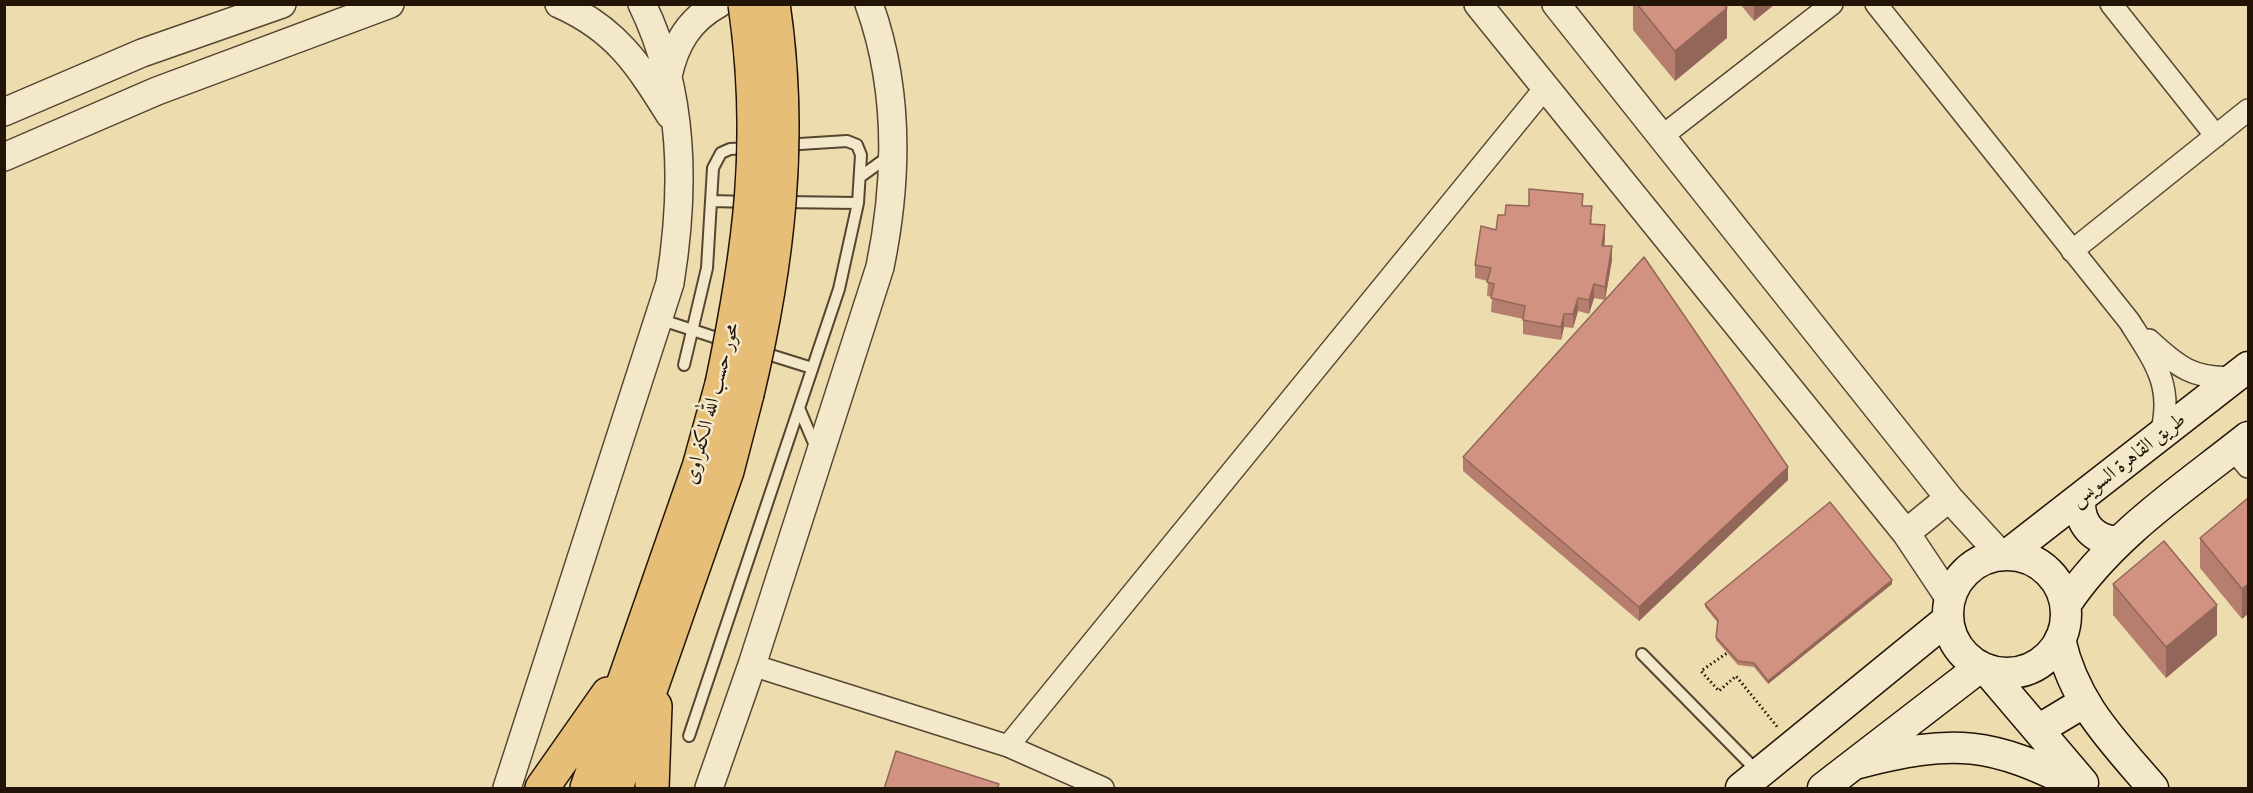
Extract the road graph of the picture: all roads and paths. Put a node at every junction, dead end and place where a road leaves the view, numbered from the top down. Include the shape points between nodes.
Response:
1 (282, 4) edge
2 (390, 4) edge
3 (559, 4) edge
4 (642, 4) edge
5 (718, 4) edge
6 (745, 4) edge
7 (773, 4) edge
8 (1478, 4) edge
9 (1556, 4) edge
10 (1832, 4) edge
11 (1876, 4) edge
12 (2110, 4) edge
13 (870, 9) edge
14 (668, 76) junction
15 (1545, 88) junction
16 (2248, 110) edge
17 (4, 112) edge
18 (677, 127) junction
19 (2216, 136) junction
20 (1661, 137) junction
21 (894, 152) junction
22 (4, 157) edge
23 (860, 177) junction
24 (713, 201) junction
25 (858, 203) junction
26 (2072, 251) junction
27 (659, 319) junction
28 (2129, 321) junction
29 (693, 330) junction
30 (684, 365) dead end
31 (812, 368) junction
32 (2242, 372) edge
33 (735, 389) junction
34 (799, 408) junction
35 (2160, 437) junction
36 (2243, 451) edge
37 (819, 454) junction
38 (1949, 498) junction
39 (2080, 500) junction
40 (1906, 533) junction
41 (2118, 542) junction
42 (2005, 555) junction
43 (2066, 604) junction
44 (1949, 609) junction
45 (2060, 639) junction
46 (1736, 646) edge
47 (1642, 654) dead end
48 (644, 664) junction
49 (752, 665) junction
50 (1983, 668) junction
51 (2083, 703) junction
52 (2038, 730) junction
53 (689, 736) dead end
54 (1008, 746) junction
55 (1793, 746) junction
56 (1855, 764) junction
57 (2145, 780) edge
58 (1750, 781) edge
59 (507, 789) edge
60 (542, 789) edge
61 (587, 789) edge
62 (616, 789) edge
63 (652, 789) edge
64 (709, 789) edge
65 (1103, 789) edge
66 (1823, 789) edge
67 (2082, 789) edge
68 (2088, 789) edge
69 (2169, 789) edge

1 - 17 street via 142,53
2 - 22 street via 157,91
3 - 18 street via 605,30 626,50
4 - 14 street
5 - 14 street via 686,31 677,45
6 - 33 main road, محور حسب الله الكفراوى, bridge via 756,142
7 - 33 main road, محور حسب الله الكفراوى, bridge via 782,100 782,177 771,277
8 - 15 street
9 - 20 street
10 - 20 street
11 - 26 street
12 - 19 street
13 - 21 street via 887,70
14 - 18 street
15 - 40 street
15 - 54 street
16 - 19 street
18 - 27 street via 681,179 678,232 670,284
19 - 26 street
20 - 38 street
21 - 23 lane
21 - 37 street via 890,218 880,267
23 - 24 lane via 860,149 847,141 730,149 722,153 713,168
23 - 25 lane
24 - 25 lane
24 - 29 lane via 707,268
25 - 31 lane via 839,289
26 - 28 street
27 - 29 lane
27 - 59 street
28 - 32 street via 2181,368 2203,376
28 - 35 street via 2154,360 2165,387 2166,417
29 - 30 lane
29 - 31 lane
31 - 34 lane
32 - 35 main road, طريق القاهرة السويس
33 - 48 main road, محور حسب الله الكفراوى via 727,471
34 - 37 lane
34 - 53 lane
35 - 39 main road, طريق القاهرة السويس
36 - 41 main road
37 - 49 street
38 - 40 street
38 - 42 street
39 - 41 main road via 2081,516 2089,530 2102,539
39 - 42 main road, طريق القاهرة السويس
40 - 44 street
41 - 43 main road via 2092,568
42 - 43 main road via 2024,557 2052,574
42 - 44 main road via 1984,559 1968,568 1957,582
43 - 45 main road via 2066,622
44 - 50 main road via 1958,647
44 - 55 main road
45 - 50 main road via 2037,665 2003,673
45 - 51 main road via 2069,673
46 - 55 path via 1701,671 1719,691 1736,676
47 - 58 lane
48 - 60 main road
48 - 61 main road, محور حسب الله الكفراوى
48 - 62 main road, محور حسب الله الكفراوى
48 - 63 main road
49 - 54 street
49 - 64 street
50 - 52 main road
50 - 56 main road
51 - 52 main road
51 - 57 main road
52 - 68 main road
54 - 65 street
55 - 58 main road
56 - 66 main road
56 - 67 main road via 1932,747 1962,747 2022,759
57 - 69 street

